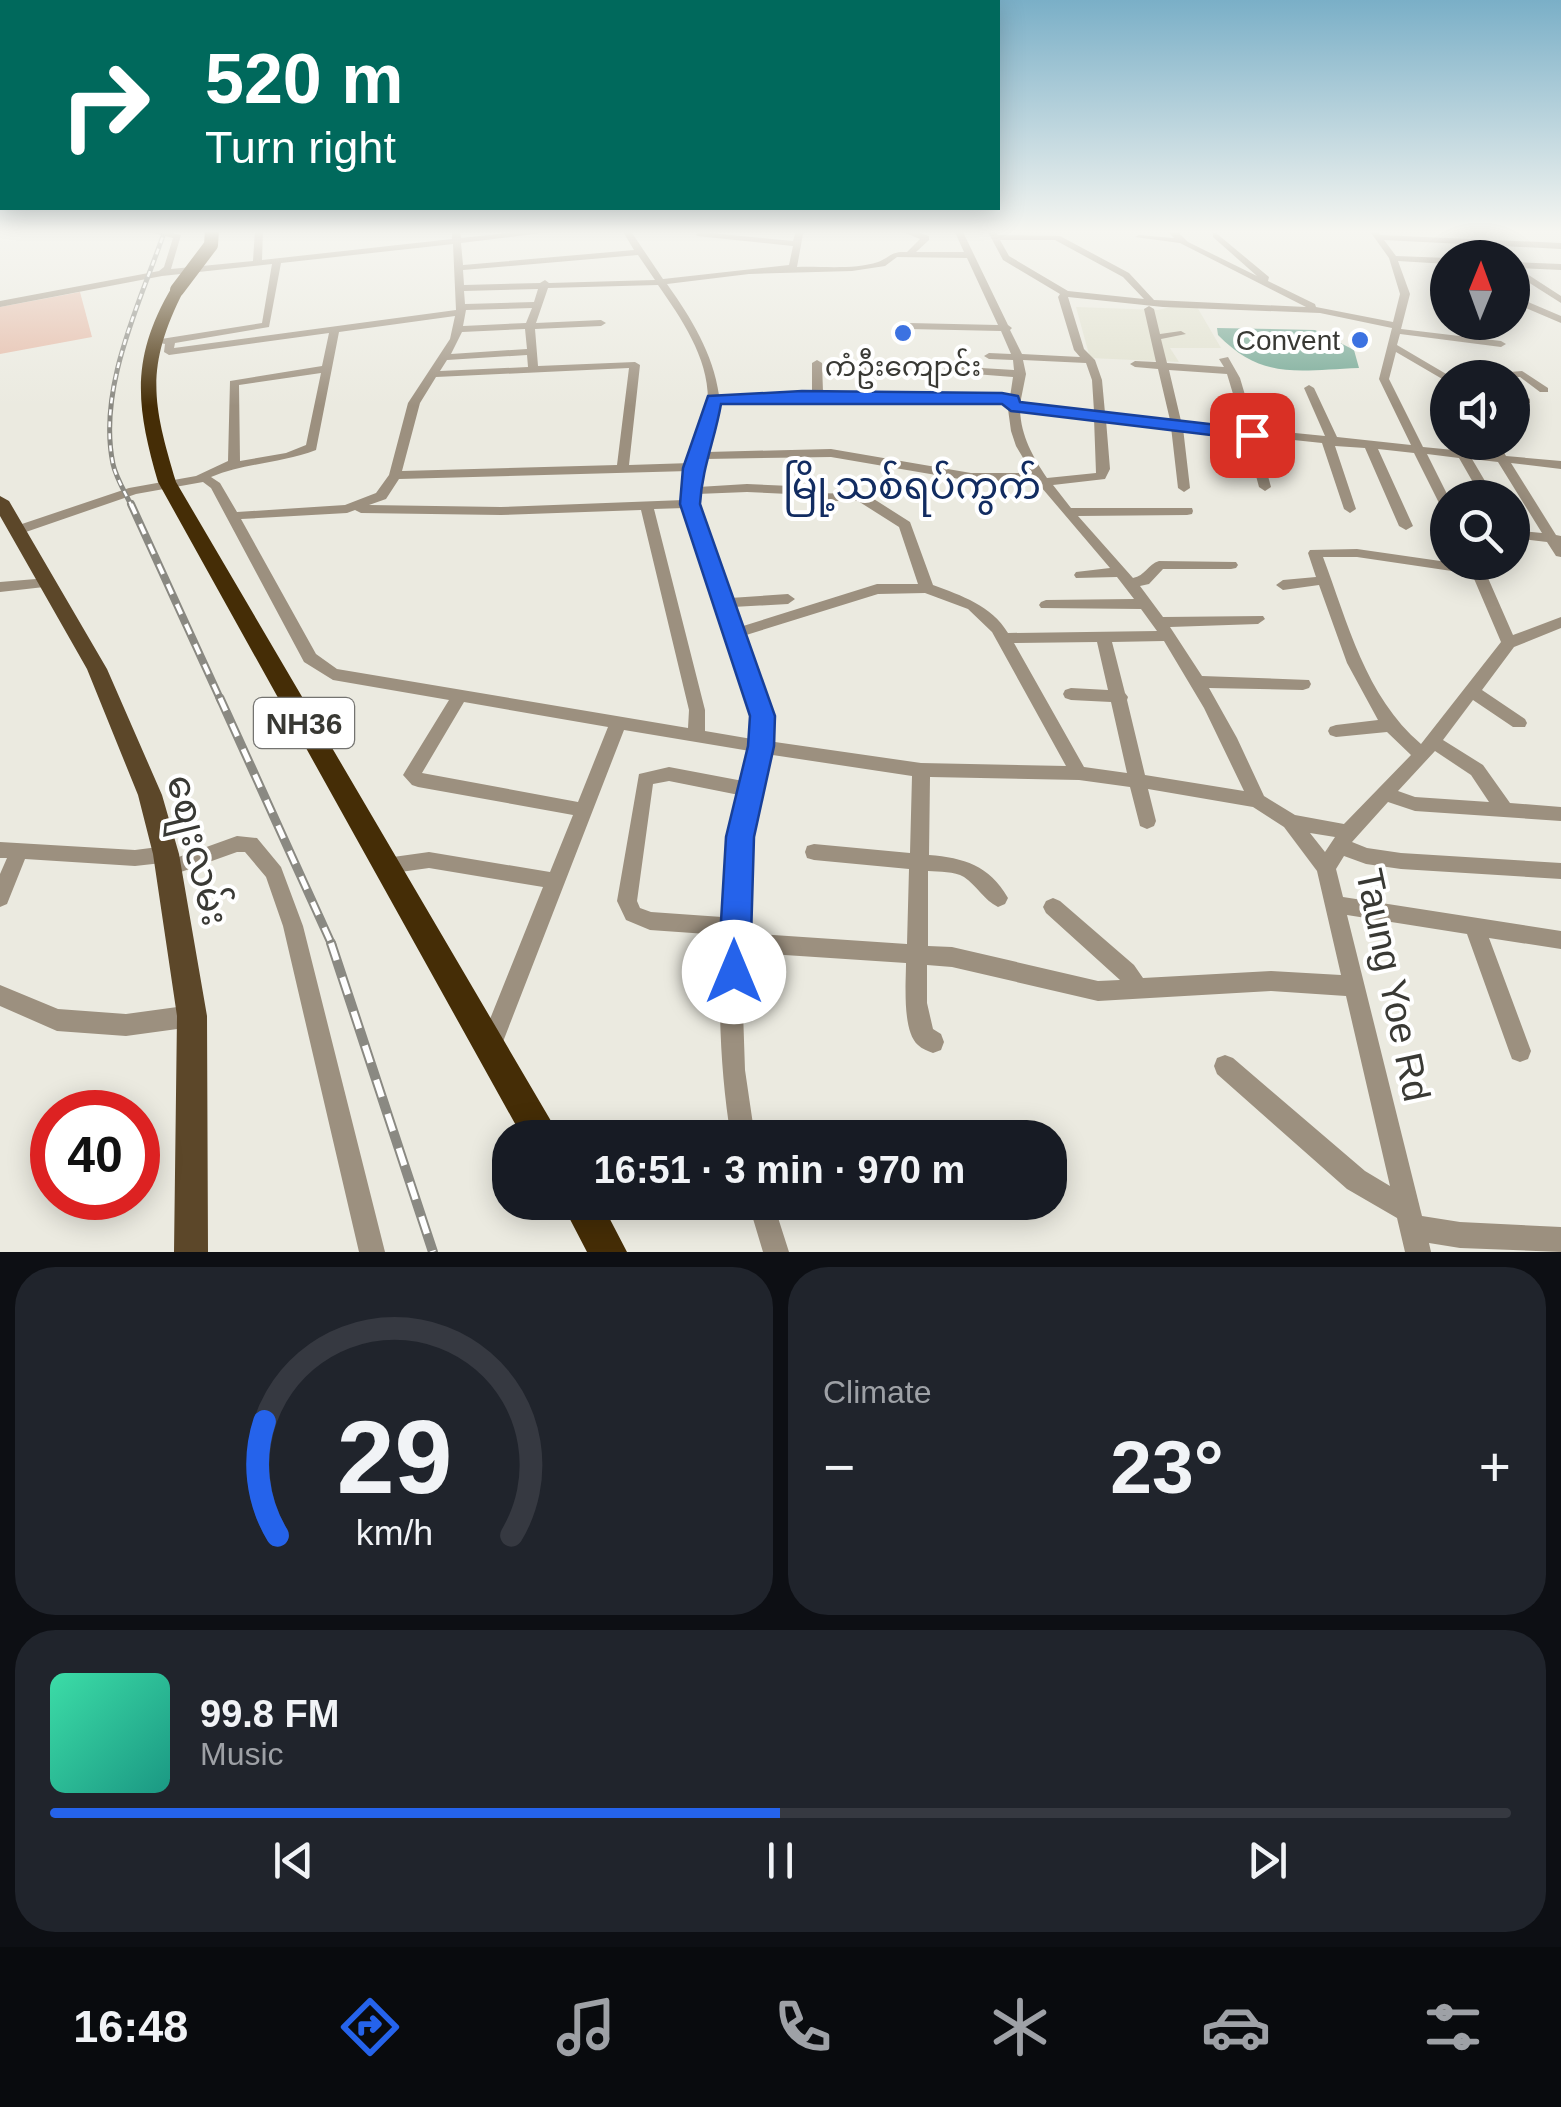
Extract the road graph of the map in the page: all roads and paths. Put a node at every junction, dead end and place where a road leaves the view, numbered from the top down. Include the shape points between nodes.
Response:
1 (120, 288) edge
2 (168, 288) edge
3 (272, 288) edge
4 (460, 288) edge
5 (542, 288) edge
6 (663, 288) edge
7 (986, 288) edge
8 (1057, 288) edge
9 (1137, 288) edge
10 (1273, 288) edge
11 (1278, 288) edge
12 (1402, 288) edge
13 (1066, 294) junction
14 (1284, 294) junction
15 (0, 304) edge
16 (1150, 305) junction
17 (534, 306) junction
18 (1530, 306) edge
19 (460, 309) junction
20 (1320, 310) junction
21 (1561, 320) edge
22 (601, 323) dead end
23 (530, 326) junction
24 (909, 326) dead end
25 (1006, 328) junction
26 (1396, 328) junction
27 (335, 329) junction
28 (457, 329) junction
29 (1181, 334) dead end
30 (1156, 337) junction
31 (161, 342) junction
32 (1501, 344) dead end
33 (1392, 346) junction
34 (531, 352) junction
35 (989, 356) dead end
36 (445, 357) junction
37 (1018, 357) junction
38 (1090, 360) junction
39 (817, 363) dead end
40 (1135, 364) dead end
41 (1165, 367) junction
42 (533, 368) junction
43 (861, 368) dead end
44 (1430, 368) edge
45 (949, 369) dead end
46 (326, 370) junction
47 (434, 374) junction
48 (1021, 374) junction
49 (1530, 380) edge
50 (1309, 388) dead end
51 (1544, 390) dead end
52 (818, 396) junction
53 (871, 396) junction
54 (714, 400) junction
55 (1012, 403) junction
56 (1101, 418) junction
57 (1177, 427) junction
58 (1252, 435) junction
59 (1331, 443) junction
60 (1371, 447) junction
61 (1420, 453) junction
62 (1430, 454) edge
63 (1494, 460) edge
64 (1504, 461) junction
65 (695, 462) junction
66 (1561, 465) edge
67 (232, 466) junction
68 (623, 468) junction
69 (395, 475) junction
70 (198, 478) junction
71 (1044, 480) junction
72 (1434, 480) edge
73 (167, 482) junction
74 (1265, 487) dead end
75 (1184, 488) dead end
76 (690, 498) junction
77 (0, 500) edge
78 (646, 506) junction
79 (347, 509) junction
80 (1350, 509) dead end
81 (1187, 511) dead end
82 (1069, 512) junction
83 (232, 516) junction
84 (1406, 526) dead end
85 (18, 530) junction
86 (1530, 536) edge
87 (1557, 539) edge
88 (1561, 553) edge
89 (1430, 562) edge
90 (1231, 565) dead end
91 (1081, 575) dead end
92 (1125, 578) junction
93 (1325, 580) junction
94 (1482, 580) edge
95 (48, 582) junction
96 (1284, 585) dead end
97 (0, 587) edge
98 (927, 588) junction
99 (788, 598) dead end
100 (727, 603) junction
101 (1144, 604) junction
102 (1046, 605) dead end
103 (1258, 619) dead end
104 (1561, 622) edge
105 (1164, 629) junction
106 (737, 633) junction
107 (1005, 638) junction
108 (1104, 639) junction
109 (1509, 643) junction
110 (1200, 682) junction
111 (1303, 684) dead end
112 (1473, 692) junction
113 (1072, 694) dead end
114 (459, 696) junction
115 (1120, 697) junction
116 (1519, 723) dead end
117 (618, 724) junction
118 (1390, 725) junction
119 (1336, 731) dead end
120 (696, 737) junction
121 (761, 746) junction
122 (1427, 748) junction
123 (921, 770) junction
124 (1079, 773) junction
125 (1138, 779) junction
126 (750, 790) junction
127 (1386, 794) junction
128 (1258, 802) junction
129 (584, 810) junction
130 (1504, 810) junction
131 (1561, 814) edge
132 (1146, 821) dead end
133 (1291, 822) junction
134 (1344, 838) junction
135 (9, 852) edge
136 (814, 852) dead end
137 (166, 862) junction
138 (921, 864) junction
139 (386, 866) junction
140 (1326, 868) junction
141 (1561, 871) edge
142 (556, 881) junction
143 (0, 898) edge
144 (998, 898) dead end
145 (1334, 904) junction
146 (1053, 908) dead end
147 (1474, 926) junction
148 (733, 935) junction
149 (1561, 940) edge
150 (917, 954) junction
151 (1353, 986) junction
152 (1138, 990) junction
153 (0, 995) edge
154 (192, 1016) junction
155 (933, 1042) dead end
156 (491, 1044) junction
157 (1520, 1051) dead end
158 (1225, 1066) dead end
159 (534, 1120) edge
160 (741, 1120) edge
161 (590, 1220) edge
162 (766, 1220) edge
163 (1412, 1230) edge
164 (1561, 1240) edge
165 (192, 1252) edge
166 (372, 1252) edge
167 (608, 1252) edge
168 (776, 1252) edge

1 - 15 street
2 - 31 highway, NH36
3 - 31 street via 266,325
4 - 19 street
5 - 17 street
6 - 54 street via 707,357
7 - 25 street
8 - 13 street
9 - 16 street
10 - 14 street
11 - 14 street
12 - 26 street via 1406,302
13 - 16 street
13 - 38 street via 1079,350
14 - 20 street
16 - 20 street
16 - 30 street
17 - 19 street
17 - 23 street
18 - 21 street
19 - 27 street
19 - 28 street
20 - 26 street
22 - 23 street
23 - 28 street
23 - 34 street
24 - 25 street
25 - 37 street
26 - 32 street
26 - 33 street
27 - 31 street via 169,352
27 - 46 street
28 - 36 street
29 - 30 street
30 - 41 street
31 - 73 highway, NH36 via 144,390
33 - 44 street
33 - 61 street via 1384,379
34 - 36 street
34 - 42 street
35 - 37 street
36 - 47 street
37 - 38 street
37 - 48 street
38 - 56 street
39 - 52 street
40 - 41 street
41 - 57 street
41 - 58 street via 1228,365
42 - 47 street
42 - 68 street via 635,365
43 - 53 street
45 - 48 street
46 - 67 street via 312,446
46 - 67 street via 234,383
47 - 69 street via 414,403
48 - 55 street
49 - 51 street
50 - 59 street
52 - 53 street
52 - 54 street
53 - 55 street
54 - 65 street
55 - 56 street
55 - 71 street via 1022,444
56 - 57 street
56 - 71 street via 1102,476
57 - 58 street
57 - 75 street
58 - 59 street
58 - 74 street
59 - 60 street
59 - 80 street
60 - 61 street
60 - 84 street
61 - 62 street
61 - 72 street
63 - 64 street
64 - 66 street
64 - 87 street
65 - 68 street
65 - 71 street via 831,453 970,478
65 - 76 street
67 - 70 street
68 - 69 street
69 - 79 street via 381,496
70 - 73 street
70 - 83 street via 214,483
71 - 82 street
73 - 85 street
73 - 139 highway, NH36
76 - 78 street
76 - 98 street via 762,488 861,498 900,512
76 - 100 street
77 - 85 main road, စျေးလမ်း
78 - 79 street
78 - 120 street via 697,710
79 - 83 street
81 - 82 street
82 - 92 street
83 - 114 street via 310,658 332,674
85 - 95 main road, စျေးလမ်း
86 - 87 street
87 - 88 street
89 - 93 street via 1315,553
90 - 92 street via 1159,565 1144,581
91 - 92 street
92 - 101 street
93 - 96 street
93 - 118 street via 1361,675
94 - 109 street
95 - 97 street
95 - 137 main road, စျေးလမ်း via 102,682 150,796
98 - 106 street via 877,590
98 - 107 street via 973,606
99 - 100 street
100 - 106 street
101 - 102 street
101 - 105 street
103 - 105 street via 1194,618
104 - 109 street
105 - 108 street
105 - 110 street
106 - 121 street via 763,716
107 - 108 street
107 - 124 street
108 - 115 street
109 - 112 street, Taung Yoe Rd
110 - 111 street
110 - 128 street
112 - 116 street
112 - 122 street, Taung Yoe Rd
113 - 115 street
114 - 117 street
114 - 129 street via 412,775
115 - 125 street
117 - 120 street
117 - 129 street
118 - 119 street
118 - 122 street
120 - 121 street
121 - 123 street
121 - 126 street
122 - 127 street, Taung Yoe Rd
122 - 130 street via 1476,770
123 - 124 street
123 - 138 street
124 - 125 street
125 - 128 street
125 - 132 street
126 - 148 street
126 - 148 street via 669,774 645,779 627,901 633,914 650,921
127 - 130 street via 1416,804
127 - 134 street, Taung Yoe Rd
128 - 133 street
129 - 142 street
130 - 131 street
133 - 134 street
133 - 140 street
134 - 140 street, Taung Yoe Rd
134 - 141 street via 1401,860
135 - 137 street
135 - 143 street
136 - 138 street
137 - 154 main road, စျေးလမ်း
137 - 166 street via 250,844 274,873 293,926
138 - 144 street via 964,868
138 - 150 street
139 - 142 street via 429,860
139 - 156 highway, NH36
140 - 145 street, Taung Yoe Rd
142 - 156 street
145 - 147 street
145 - 151 street, Taung Yoe Rd
146 - 152 street via 1127,972
147 - 149 street
147 - 157 street
148 - 150 street
148 - 160 street
150 - 152 street via 1053,984
150 - 155 street via 920,1024
151 - 152 street via 1271,980
151 - 163 street, Taung Yoe Rd
153 - 154 street via 57,1020 126,1024
154 - 165 main road, စျေးလမ်း
156 - 159 highway, NH36
158 - 163 street
161 - 167 highway
162 - 168 street
163 - 164 street

